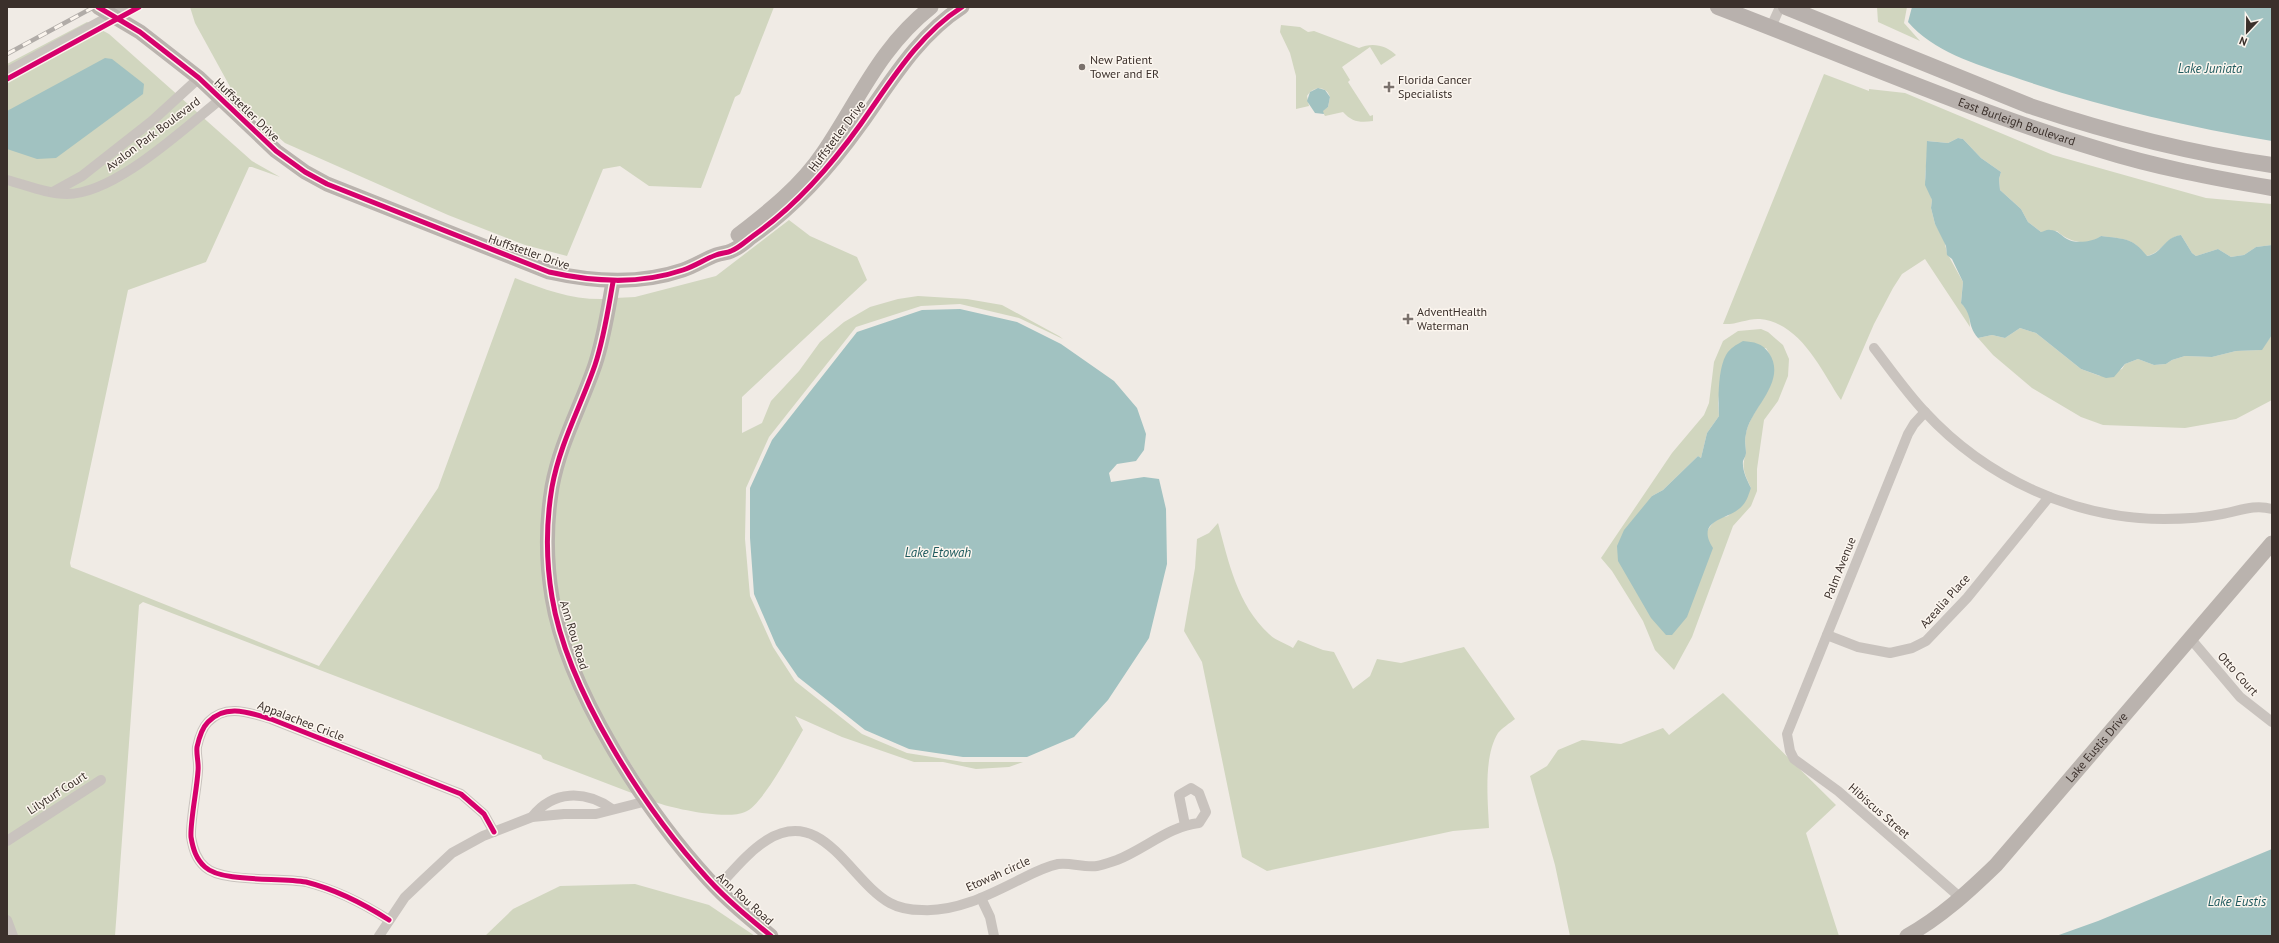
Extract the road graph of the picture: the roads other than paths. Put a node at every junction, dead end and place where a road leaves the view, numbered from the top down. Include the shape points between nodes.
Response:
1 (98, 7) edge
2 (127, 7) edge
3 (931, 7) edge
4 (962, 7) edge
5 (1718, 7) edge
6 (1780, 7) edge
7 (1786, 7) edge
8 (112, 15) junction
9 (1771, 27) junction
10 (7, 72) edge
11 (199, 78) junction
12 (221, 99) junction
13 (2272, 165) edge
14 (7, 180) edge
15 (2272, 188) edge
16 (53, 192) junction
17 (717, 255) junction
18 (613, 282) junction
19 (1874, 348) dead end
20 (1925, 412) junction
21 (2049, 497) junction
22 (2272, 509) edge
23 (2272, 543) edge
24 (1827, 635) junction
25 (2190, 638) junction
26 (2272, 722) edge
27 (1787, 738) joint
28 (101, 780) dead end
29 (557, 798) junction
30 (647, 801) junction
31 (612, 809) junction
32 (561, 814) junction
33 (532, 817) junction
34 (1186, 825) dead end
35 (494, 832) junction
36 (7, 841) edge
37 (717, 888) junction
38 (981, 898) junction
39 (1962, 899) junction
40 (7, 920) edge
41 (389, 920) junction
42 (14, 936) edge
43 (379, 936) edge
44 (771, 936) edge
45 (994, 936) edge
46 (1908, 936) edge

1 - 8 street, Huffstetler Drive
2 - 8 street
3 - 17 street, Huffstetler Drive via 898,38 880,61 823,154 807,175 786,196 726,244
4 - 17 street, Huffstetler Drive via 912,53 815,182 763,229 731,251
5 - 9 main road, East Burleigh Boulevard
6 - 9 street
7 - 13 main road, East Burleigh Boulevard via 2023,104 2065,118 2105,131 2189,151
8 - 10 street
8 - 11 street, Huffstetler Drive via 140,32
9 - 15 main road, East Burleigh Boulevard via 1922,88 2056,136 2144,161
11 - 12 street, Huffstetler Drive
11 - 16 street, Avalon Park Boulevard via 152,121 82,176
12 - 16 street, Avalon Park Boulevard via 115,180 94,190 67,194
12 - 18 street, Huffstetler Drive via 276,151 327,184 549,272 580,279
14 - 16 street, Avalon Park Boulevard
17 - 18 street, Huffstetler Drive via 683,270 649,278
18 - 30 street, Ann Rou Road via 598,354 560,454 552,487 548,559 552,598 559,630 572,666 610,742
19 - 20 street
20 - 21 street via 1972,454 2009,477
20 - 24 street, Palm Avenue via 1908,434
21 - 22 street via 2085,509 2136,518 2197,518 2256,507
21 - 24 street, Azealia Place via 1966,598 1926,641 1912,648 1890,653 1858,647
23 - 25 street, Lake Eustis Drive
24 - 27 street, Palm Avenue
25 - 26 street, Otto Court via 2240,696
25 - 39 street, Lake Eustis Drive via 1996,865
27 - 39 street, Hibiscus Street via 1790,751 1798,762 1838,791
28 - 36 street, Lilyturf Court
29 - 31 street via 582,795
29 - 32 street
29 - 33 street via 537,810
30 - 31 street
30 - 37 street, Ann Rou Road via 678,843
31 - 32 street via 596,814
32 - 33 street
33 - 35 street
34 - 38 street, Etowah circle via 1118,860 1096,866 1058,864 1039,870
35 - 41 street via 452,853 405,897
35 - 41 street, Appalachee Cricle via 484,814 461,794 271,719 240,710 224,713 208,722 197,748 198,768 191,836 195,854 206,868 223,876 306,882 334,892
37 - 38 street, Etowah circle via 755,849 777,834 792,831 810,833 835,850 872,888 888,902 901,908 939,911
37 - 44 street, Ann Rou Road
38 - 45 street via 990,917
39 - 46 street, Lake Eustis Drive
40 - 42 street
41 - 43 street

